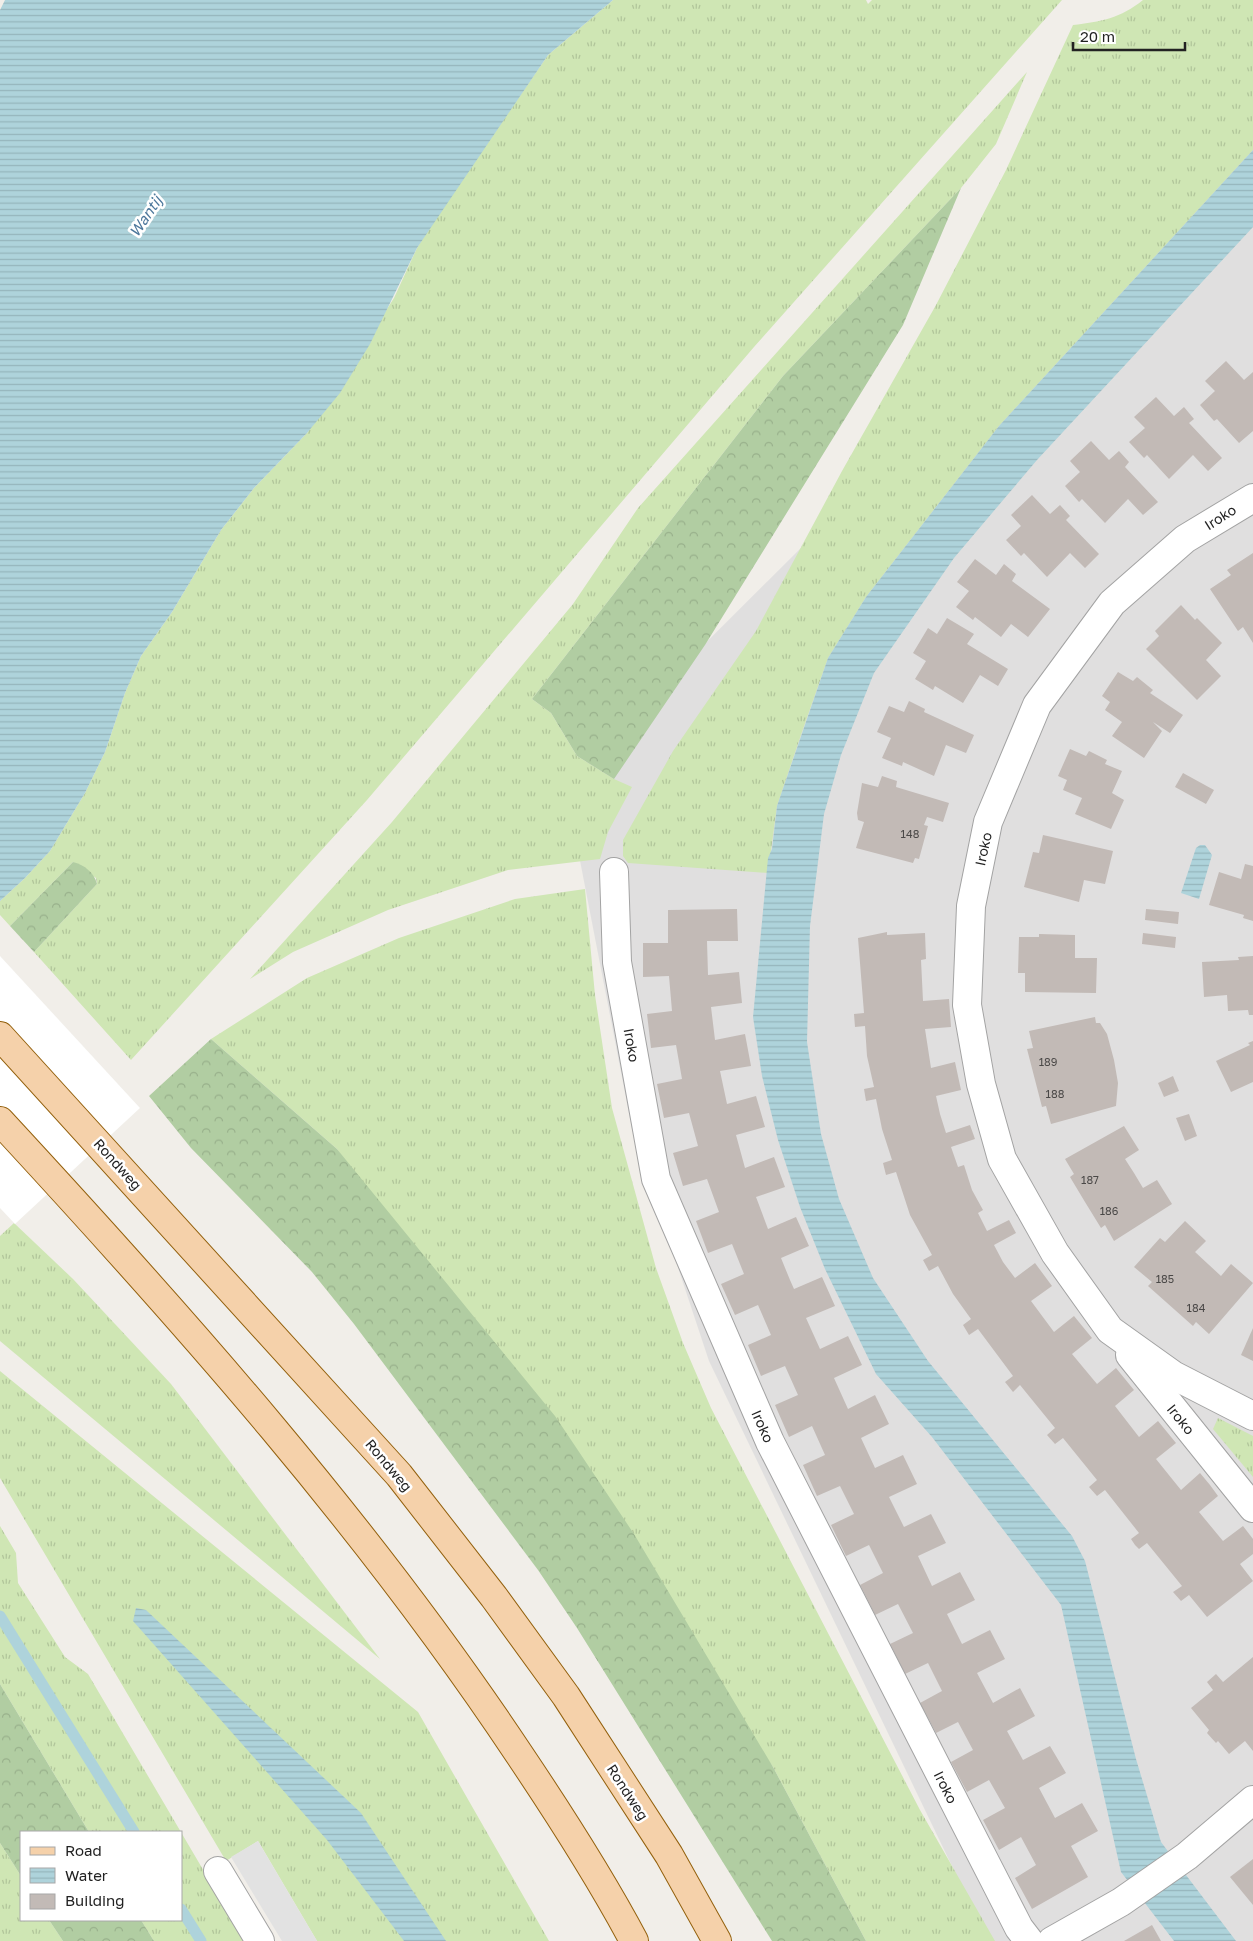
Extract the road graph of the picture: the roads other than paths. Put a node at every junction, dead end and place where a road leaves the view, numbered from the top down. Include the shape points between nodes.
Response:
1 (1253, 498) edge
2 (614, 872) dead end
3 (0, 1036) edge
4 (0, 1121) edge
5 (1110, 1330) junction
6 (1253, 1416) edge
7 (1253, 1508) edge
8 (1253, 1800) edge
9 (218, 1871) dead end
10 (260, 1941) edge
11 (634, 1941) edge
12 (717, 1941) edge
13 (1029, 1941) edge
14 (1052, 1941) edge

1 - 5 street, Iroko via 1185,539 1112,602 1037,705 988,822 970,906 967,1005 981,1084 1002,1159 1055,1253
2 - 13 street, Iroko via 617,962 656,1179 770,1442 1018,1928
3 - 12 main road, Rondweg via 399,1475 566,1696 669,1855
4 - 11 main road via 213,1359 410,1598 486,1704 562,1819
5 - 6 street, Iroko via 1172,1374
5 - 7 street, Iroko
8 - 14 street via 1187,1856 1121,1902
9 - 10 street

